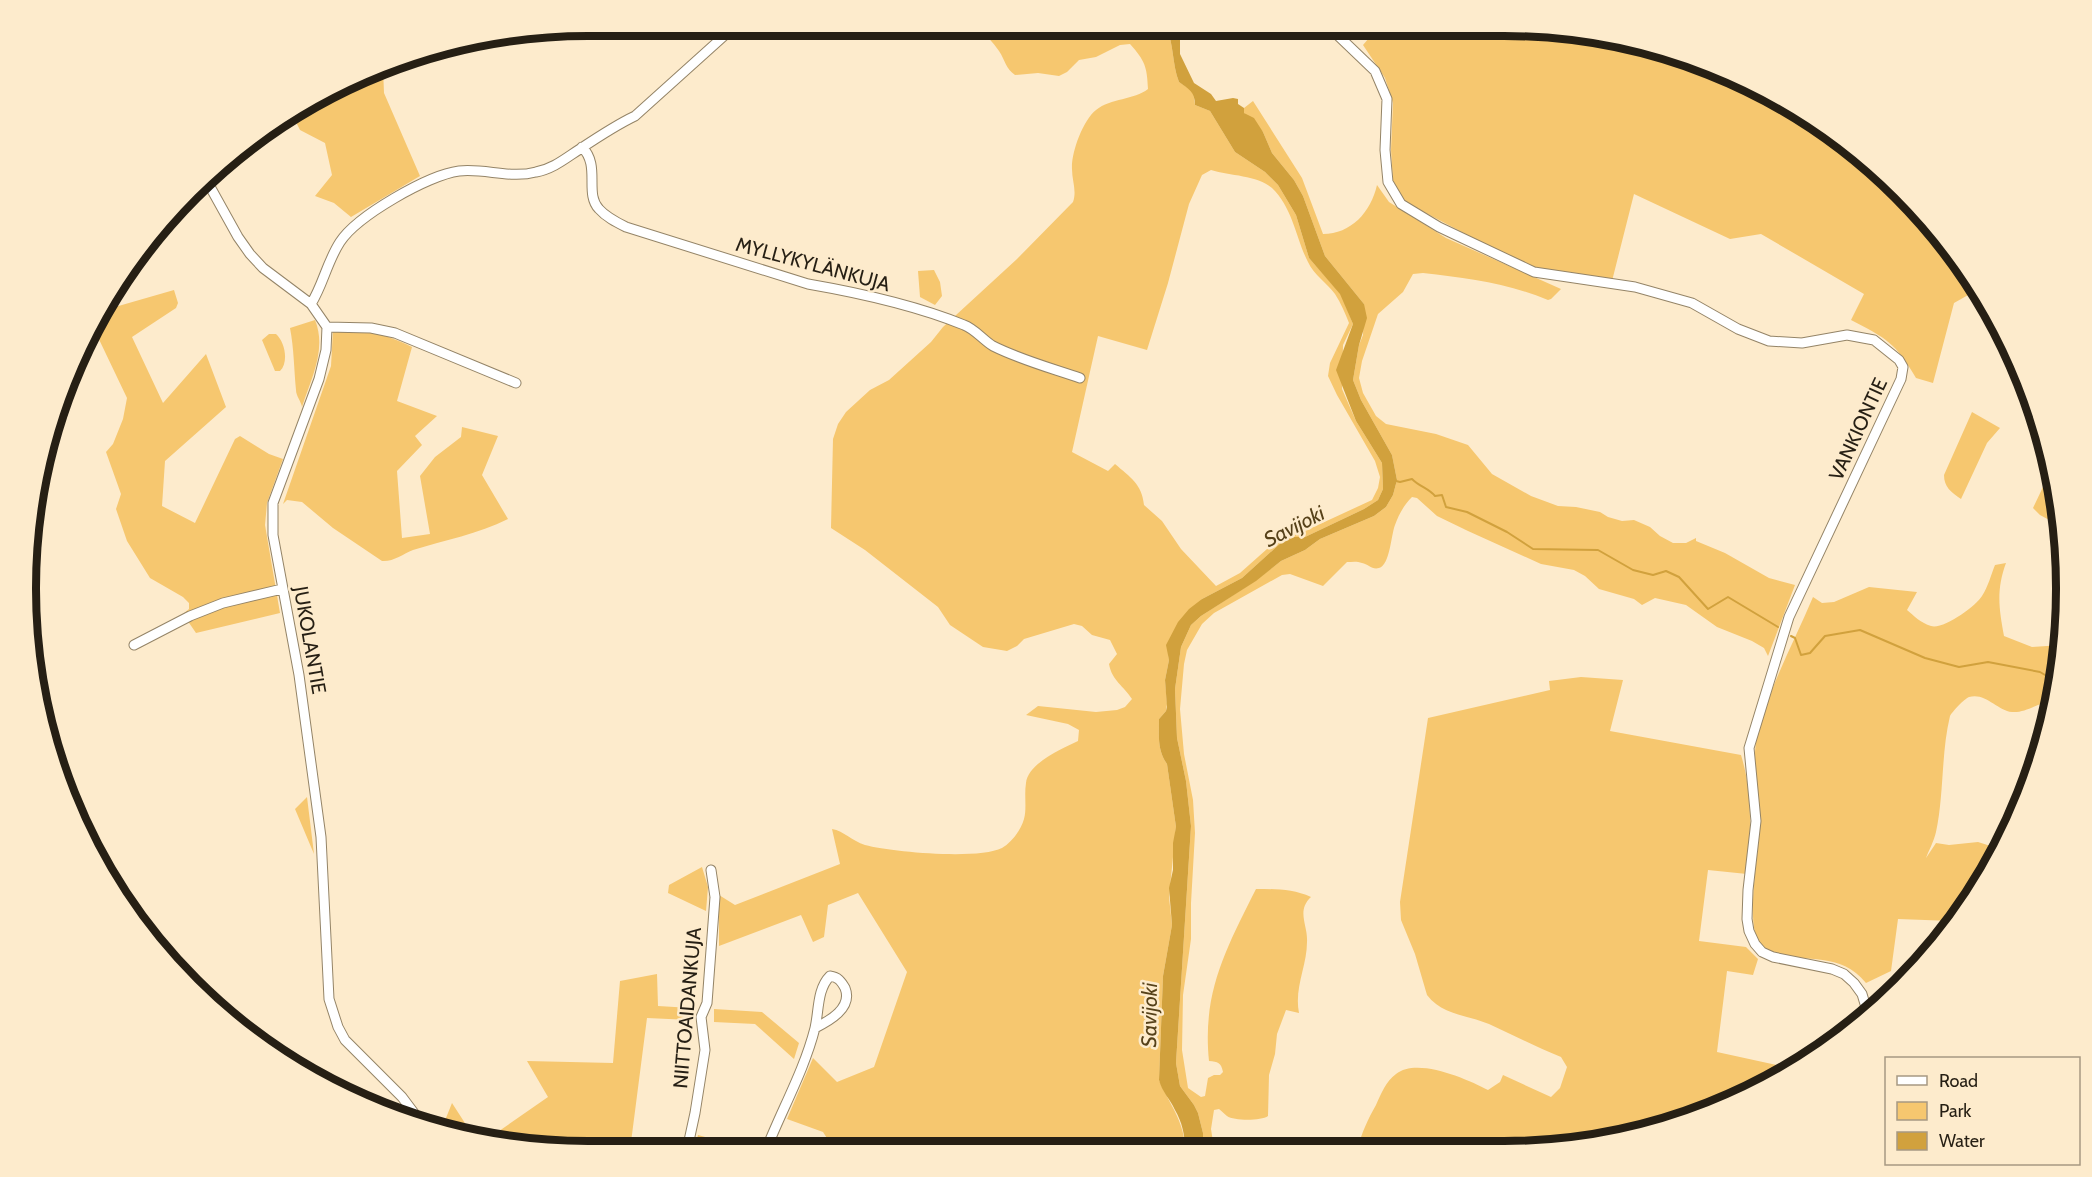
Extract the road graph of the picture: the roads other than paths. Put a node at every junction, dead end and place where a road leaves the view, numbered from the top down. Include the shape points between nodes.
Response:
1 (724, 36) edge
2 (1338, 36) edge
3 (582, 147) junction
4 (210, 187) edge
5 (311, 304) junction
6 (327, 327) junction
7 (1080, 378) dead end
8 (516, 383) dead end
9 (282, 589) junction
10 (134, 645) dead end
11 (711, 870) dead end
12 (1866, 1006) edge
13 (815, 1029) junction
14 (414, 1113) edge
15 (689, 1141) edge
16 (769, 1141) edge

1 - 3 street via 635,116
2 - 12 street, VANKIONTIE via 1375,71 1387,99 1388,183 1401,204 1439,227 1534,272 1635,287 1692,303 1769,341 1802,343 1847,335 1874,340 1903,366 1901,379 1789,617 1749,748 1756,821 1747,919 1752,937 1762,952 1773,957 1844,974 1862,994
3 - 5 street via 537,172 524,175 460,171 419,185 350,230 334,253
3 - 7 street, MYLLYKYLÄNKUJA via 591,160 592,199 597,208 626,227 808,284 928,312 967,326 987,343 1009,354
4 - 5 street via 250,254
5 - 6 street
6 - 8 street via 394,333
6 - 9 street, JUKOLANTIE via 319,380 273,503 273,535
9 - 10 street via 190,615
9 - 14 street, JUKOLANTIE via 299,675 321,837 329,999 345,1040
11 - 15 street, NIITTOAIDANKUJA via 715,897 707,1003 701,1017 705,1050
13 - 13 street via 844,1006 847,994 837,977 830,976 823,983
13 - 16 street via 800,1074

